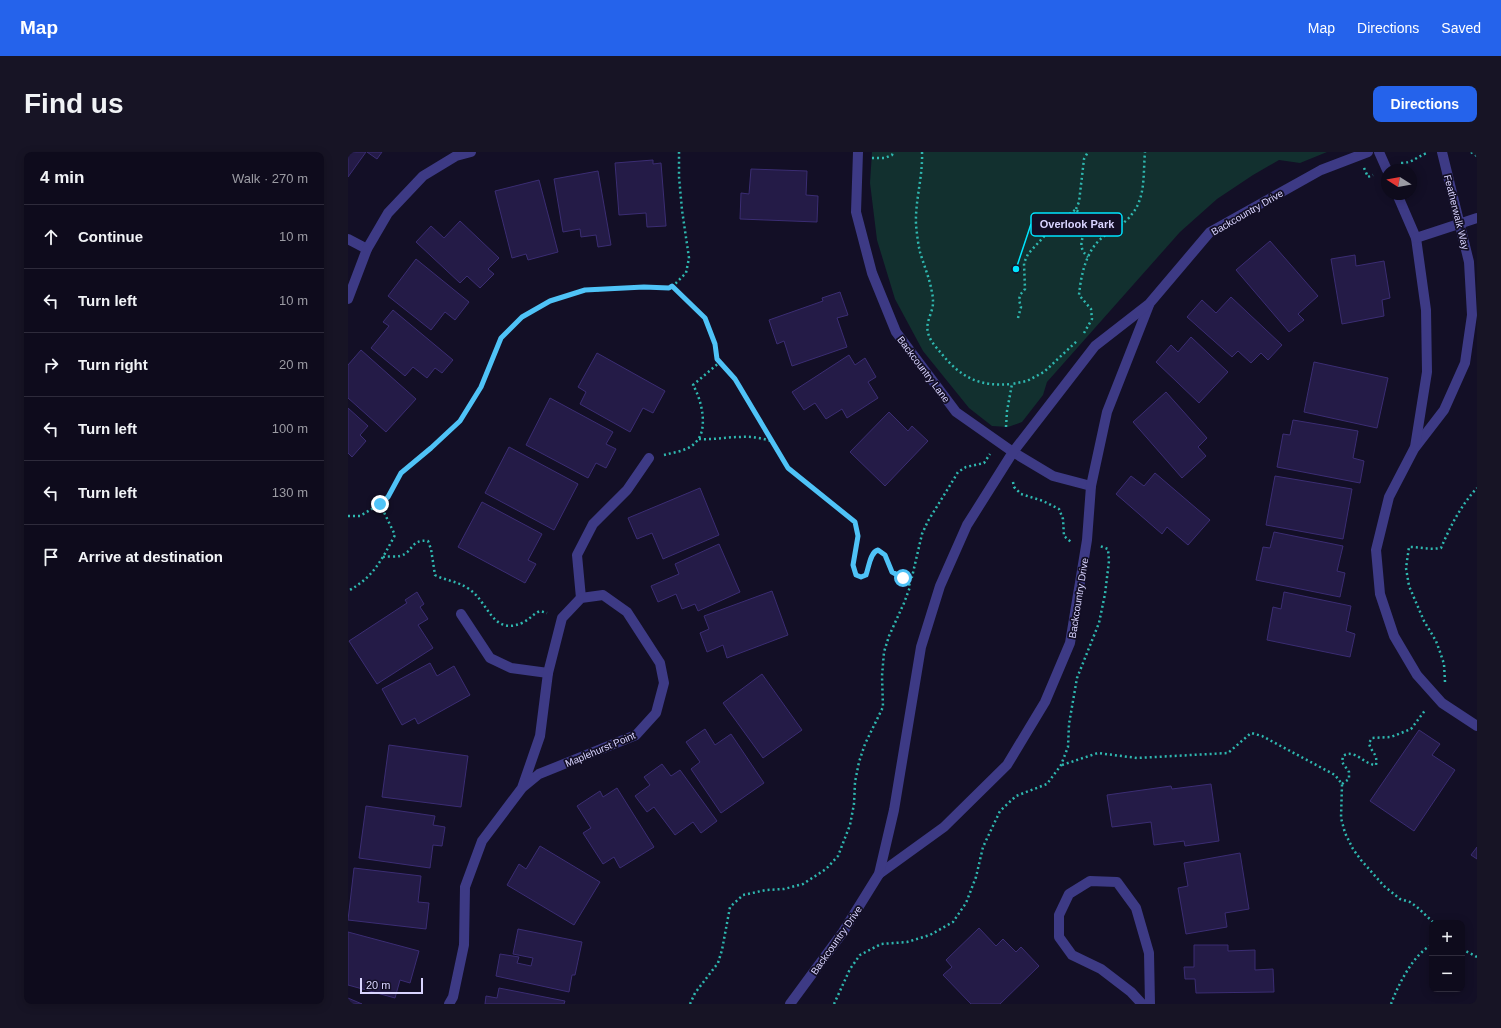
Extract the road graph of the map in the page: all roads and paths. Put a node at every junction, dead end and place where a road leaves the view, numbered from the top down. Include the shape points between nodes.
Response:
1 (471, 152) edge
2 (680, 152) edge
3 (858, 152) edge
4 (893, 152) edge
5 (922, 152) edge
6 (1088, 152) edge
7 (1368, 152) edge
8 (1379, 152) edge
9 (1442, 152) edge
10 (1471, 152) edge
11 (1477, 156) edge
12 (872, 158) dead end
13 (1384, 164) edge
14 (1400, 200) edge
15 (1076, 209) junction
16 (1477, 218) edge
17 (1460, 223) junction
18 (1416, 238) junction
19 (348, 239) edge
20 (367, 249) junction
21 (1088, 257) dead end
22 (672, 286) junction
23 (348, 299) edge
24 (1149, 304) junction
25 (1018, 318) dead end
26 (720, 362) junction
27 (1012, 384) dead end
28 (699, 439) junction
29 (771, 441) junction
30 (1414, 449) junction
31 (1013, 452) junction
32 (664, 455) dead end
33 (649, 458) dead end
34 (1091, 486) junction
35 (1477, 488) edge
36 (380, 504) junction
37 (348, 516) edge
38 (383, 557) junction
39 (908, 579) dead end
40 (348, 591) edge
41 (581, 598) junction
42 (547, 613) dead end
43 (461, 614) dead end
44 (548, 673) junction
45 (1439, 700) junction
46 (1477, 726) edge
47 (1061, 766) dead end
48 (1342, 784) junction
49 (522, 788) junction
50 (879, 874) junction
51 (1431, 920) edge
52 (1429, 947) edge
53 (1465, 951) edge
54 (1477, 957) edge
55 (449, 1004) edge
56 (790, 1004) edge
57 (1142, 1004) edge
58 (1150, 1004) edge
59 (1391, 1004) edge

1 - 20 street via 456,156 423,176 388,213
2 - 22 path via 681,197 689,258 686,273
3 - 31 street, Backcountry Lane via 856,212 872,273 896,332 956,412
4 - 12 path via 885,158
5 - 27 path via 916,224 933,303 927,331 948,362 960,373 987,384
6 - 15 path via 1084,159
7 - 24 street, Backcountry Drive via 1321,170 1210,232
8 - 13 street
9 - 17 street, Featherwalk Way
10 - 11 path
14 - 18 street, Featherwalk Way
15 - 21 path via 1085,224 1081,246
15 - 25 path via 1028,254 1024,263 1025,289 1020,295 1021,307
16 - 17 street
17 - 18 street
17 - 30 street, Featherwalk Way via 1469,262 1472,315 1465,363 1444,410
18 - 30 street, Featherwalk Way via 1426,310 1428,372
19 - 20 street
20 - 23 street
22 - 26 path via 705,318
22 - 36 path via 585,290 550,301 522,317 501,338 481,387 460,421 401,473 388,497
24 - 31 street, Backcountry Drive via 1095,346
24 - 34 street, Backcountry Drive via 1107,412
26 - 28 path via 693,385 699,394 702,413
26 - 29 path via 735,379
28 - 29 path via 741,436
28 - 32 path via 684,450
29 - 39 path via 788,468 855,522 858,536 853,565 856,575 866,575 872,554 878,550 885,555 892,572
30 - 45 street, Featherwalk Way via 1389,497 1376,550 1380,594 1394,636 1417,676
31 - 34 street, Backcountry Lane via 1053,476
31 - 50 street, Backcountry Drive via 967,525 940,586 921,647 894,810
33 - 41 street via 627,490 593,524 577,555
34 - 50 street, Backcountry Drive via 1086,545 1070,643 1045,702 1007,765 944,827
35 - 45 path via 1457,515 1441,548 1432,550 1409,547 1406,568 1410,586 1444,664 1445,689
36 - 37 path via 360,516
36 - 38 path via 396,535
38 - 40 path via 371,576
38 - 42 path via 400,556 416,542 428,541 435,575 470,589 495,622 521,624 540,611
41 - 44 street, Maplehurst Point via 562,618
41 - 49 street, Maplehurst Point via 603,595 627,612 660,663 664,683 656,713 636,735 539,774
43 - 44 street via 490,658 511,668
44 - 49 street, Maplehurst Point via 540,736
45 - 46 street, Featherwalk Way
45 - 48 path via 1425,710 1411,729 1390,737 1372,738 1370,743 1377,758 1376,765 1370,765 1352,754 1343,756 1342,762 1349,772 1349,779
47 - 48 path via 1098,753 1137,758 1228,754 1251,733 1262,736 1335,775
48 - 51 path via 1341,818 1353,849 1384,886 1400,899 1418,907
49 - 55 street, Maplehurst Point via 482,840 465,887 464,946 453,997
50 - 56 street, Backcountry Drive via 843,932
52 - 59 path via 1420,952
53 - 54 path
57 - 58 street via 1101,969 1072,955 1059,937 1060,915 1069,894 1090,882 1117,882 1136,908 1149,953

